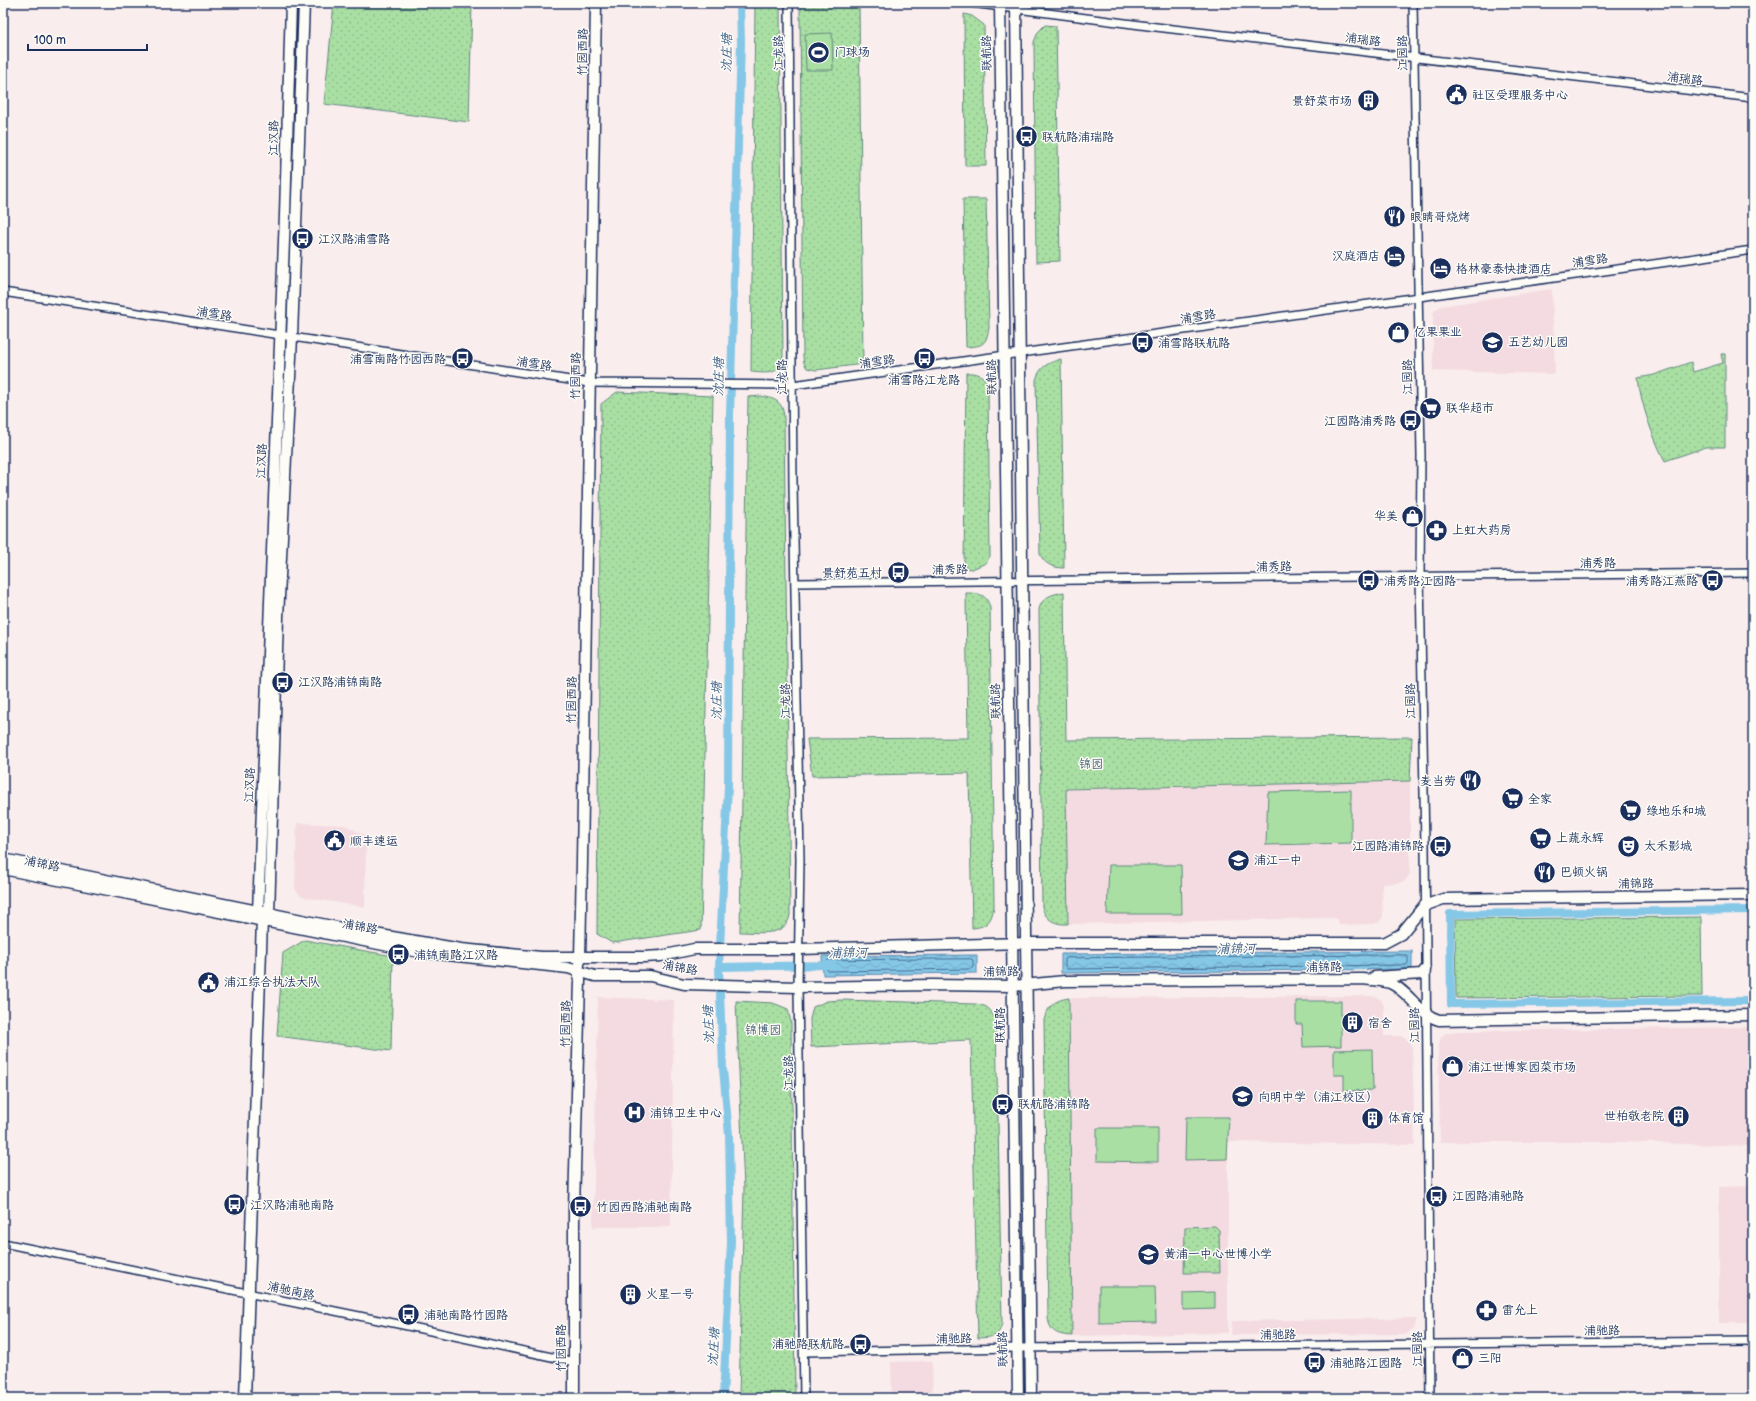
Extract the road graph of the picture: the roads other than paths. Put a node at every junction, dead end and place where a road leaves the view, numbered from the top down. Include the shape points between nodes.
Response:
1 (291, 3) edge
2 (304, 3) edge
3 (596, 3) edge
4 (789, 3) edge
5 (971, 3) edge
6 (1413, 3) edge
7 (1000, 5) edge
8 (1016, 6) edge
9 (1414, 57) junction
10 (1753, 98) edge
11 (1753, 250) edge
12 (3, 292) edge
13 (1417, 297) junction
14 (280, 335) junction
15 (292, 337) junction
16 (1020, 353) junction
17 (1004, 355) junction
18 (589, 383) junction
19 (793, 385) junction
20 (1753, 573) edge
21 (1420, 576) junction
22 (1008, 580) junction
23 (1022, 581) junction
24 (795, 583) junction
25 (3, 859) edge
26 (3, 870) edge
27 (1753, 895) edge
28 (1424, 906) junction
29 (263, 915) junction
30 (1026, 947) junction
31 (1012, 948) junction
32 (799, 949) junction
33 (580, 958) junction
34 (1426, 970) junction
35 (578, 972) junction
36 (1362, 979) junction
37 (1026, 980) junction
38 (1013, 986) junction
39 (798, 987) junction
40 (1426, 1015) junction
41 (1753, 1015) edge
42 (3, 1243) edge
43 (248, 1293) junction
44 (1753, 1341) edge
45 (1429, 1345) junction
46 (1016, 1348) junction
47 (1030, 1348) junction
48 (804, 1352) junction
49 (574, 1362) junction
50 (245, 1398) edge
51 (574, 1398) edge
52 (804, 1398) edge
53 (1018, 1398) edge
54 (1031, 1398) edge
55 (1430, 1398) edge

1 - 14 street, 江汉路
2 - 15 street
3 - 18 street, 竹园西路
4 - 19 street, 江龙路
5 - 7 street, 浦瑞路
6 - 9 street, 江园路
7 - 8 street, 浦瑞路
7 - 17 street, 联航路
8 - 9 street, 浦瑞路 via 1156,27
8 - 16 street
9 - 10 street, 浦瑞路
9 - 13 street, 江园路
11 - 13 street, 浦雪路
12 - 14 street, 浦雪路
13 - 16 street, 浦雪路
13 - 21 street, 江园路 via 1421,455
14 - 15 street, 浦雪路
14 - 29 street, 江汉路
15 - 18 street, 浦雪路
15 - 29 street
16 - 17 street, 浦雪路
16 - 23 street
17 - 19 street, 浦雪路
17 - 22 street, 联航路
18 - 19 street, 浦雪路
18 - 33 street, 竹园西路
19 - 24 street, 江龙路
20 - 21 street, 浦秀路
21 - 23 street, 浦秀路
21 - 28 street, 江园路
22 - 23 street, 浦秀路
22 - 24 street, 浦秀路
22 - 31 street, 联航路
23 - 30 street
24 - 32 street, 江龙路
25 - 29 street, 浦锦路
26 - 29 street, 浦锦路
27 - 28 street, 浦锦路 via 1443,898
28 - 30 street, 浦锦路 via 1401,934 1384,943
28 - 34 street, 江园路
29 - 33 street, 浦锦路 via 461,949 540,957
29 - 35 street, 浦锦路 via 419,952 568,968
29 - 43 street
30 - 31 street, 浦锦路
30 - 37 street
31 - 32 street, 浦锦路
31 - 38 street, 联航路
32 - 33 street, 浦锦路 via 694,949 655,956
32 - 39 street, 江龙路
33 - 35 street, 竹园西路
34 - 36 street, 浦锦路 via 1422,974
34 - 40 street, 江园路
35 - 39 street, 浦锦路 via 595,976 650,976 684,984
35 - 49 street, 竹园西路
36 - 37 street, 浦锦路
36 - 40 street, 浦锦路 via 1391,984
37 - 38 street, 浦锦路
37 - 47 street
38 - 39 street, 浦锦路
38 - 46 street, 联航路
39 - 48 street, 江龙路
40 - 41 street, 浦锦路 via 1439,1020
40 - 45 street, 江园路
42 - 43 street, 浦驰南路
43 - 49 street, 浦驰南路
43 - 50 street
44 - 45 street, 浦驰路
45 - 47 street, 浦驰路
45 - 55 street, 江园路
46 - 47 street, 浦驰路
46 - 48 street, 浦驰路
46 - 53 street, 联航路
47 - 54 street
48 - 52 street, 江龙路
49 - 51 street, 竹园西路

